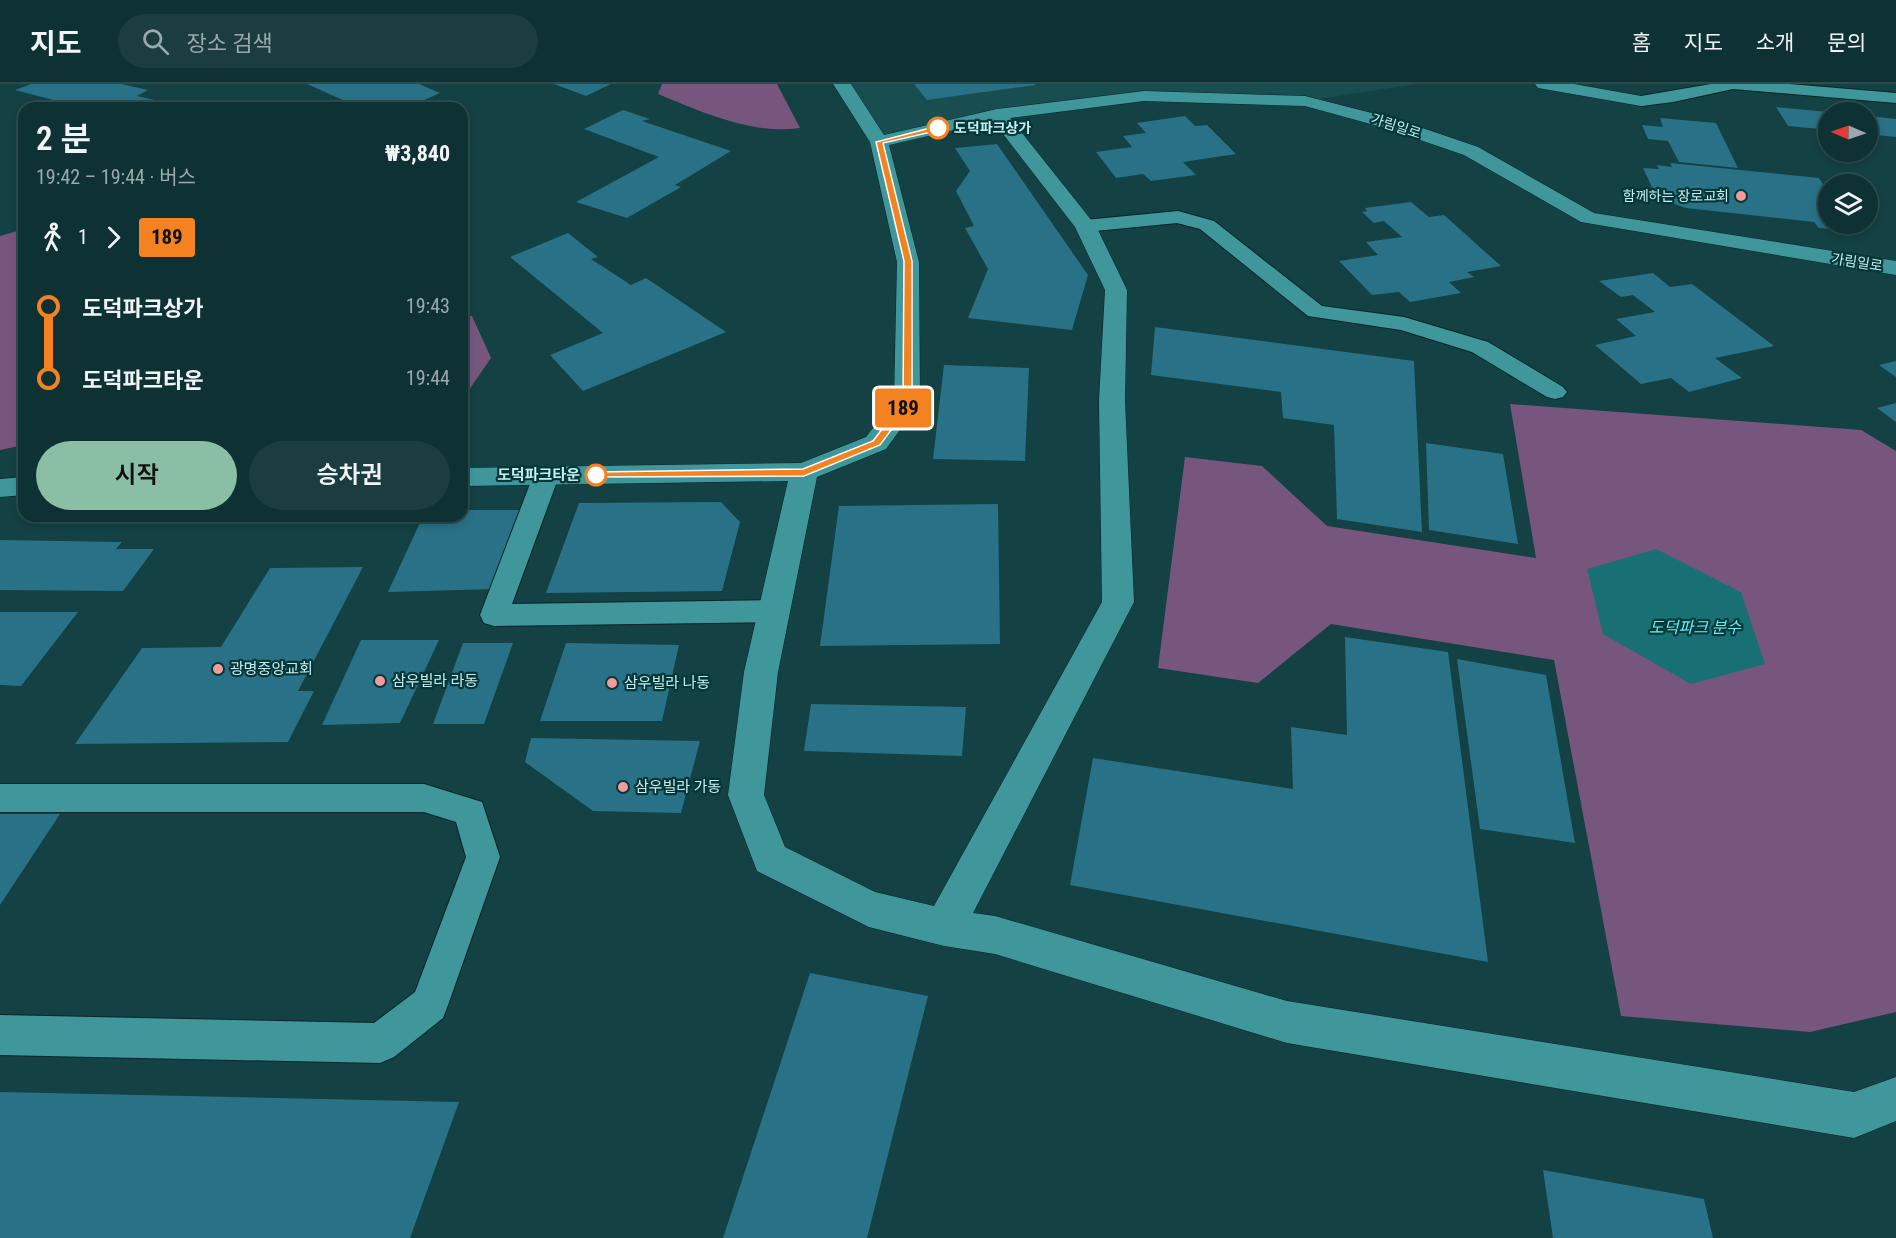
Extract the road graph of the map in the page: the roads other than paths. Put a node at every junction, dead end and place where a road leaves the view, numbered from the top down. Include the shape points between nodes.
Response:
1 (842, 84) edge
2 (1544, 84) edge
3 (1896, 98) edge
4 (1641, 101) joint
5 (997, 114) junction
6 (879, 142) junction
7 (1085, 226) junction
8 (1896, 268) edge
9 (1555, 392) dead end
10 (804, 472) junction
11 (546, 476) junction
12 (468, 477) edge
13 (18, 486) edge
14 (0, 488) edge
15 (775, 611) junction
16 (0, 798) edge
17 (944, 927) junction
18 (0, 1035) edge
19 (1896, 1099) edge

1 - 6 street
2 - 4 street
3 - 4 lane via 1733,84
5 - 6 street, 가림일로
5 - 7 street
5 - 8 street, 가림일로 via 1144,96 1305,101 1392,124 1471,152 1588,218
6 - 10 street via 908,261 907,402 876,443
7 - 9 lane via 1178,217 1207,225 1316,311 1404,324 1480,346
7 - 17 street via 1116,290 1112,401 1118,602
10 - 11 street
10 - 15 street
11 - 12 street
11 - 15 lane via 494,615
13 - 14 street
15 - 17 street via 761,672 746,795 771,860 869,909
16 - 18 lane via 424,798 470,812 483,856 429,1005 380,1043
17 - 19 street via 995,935 1287,1022 1854,1115

